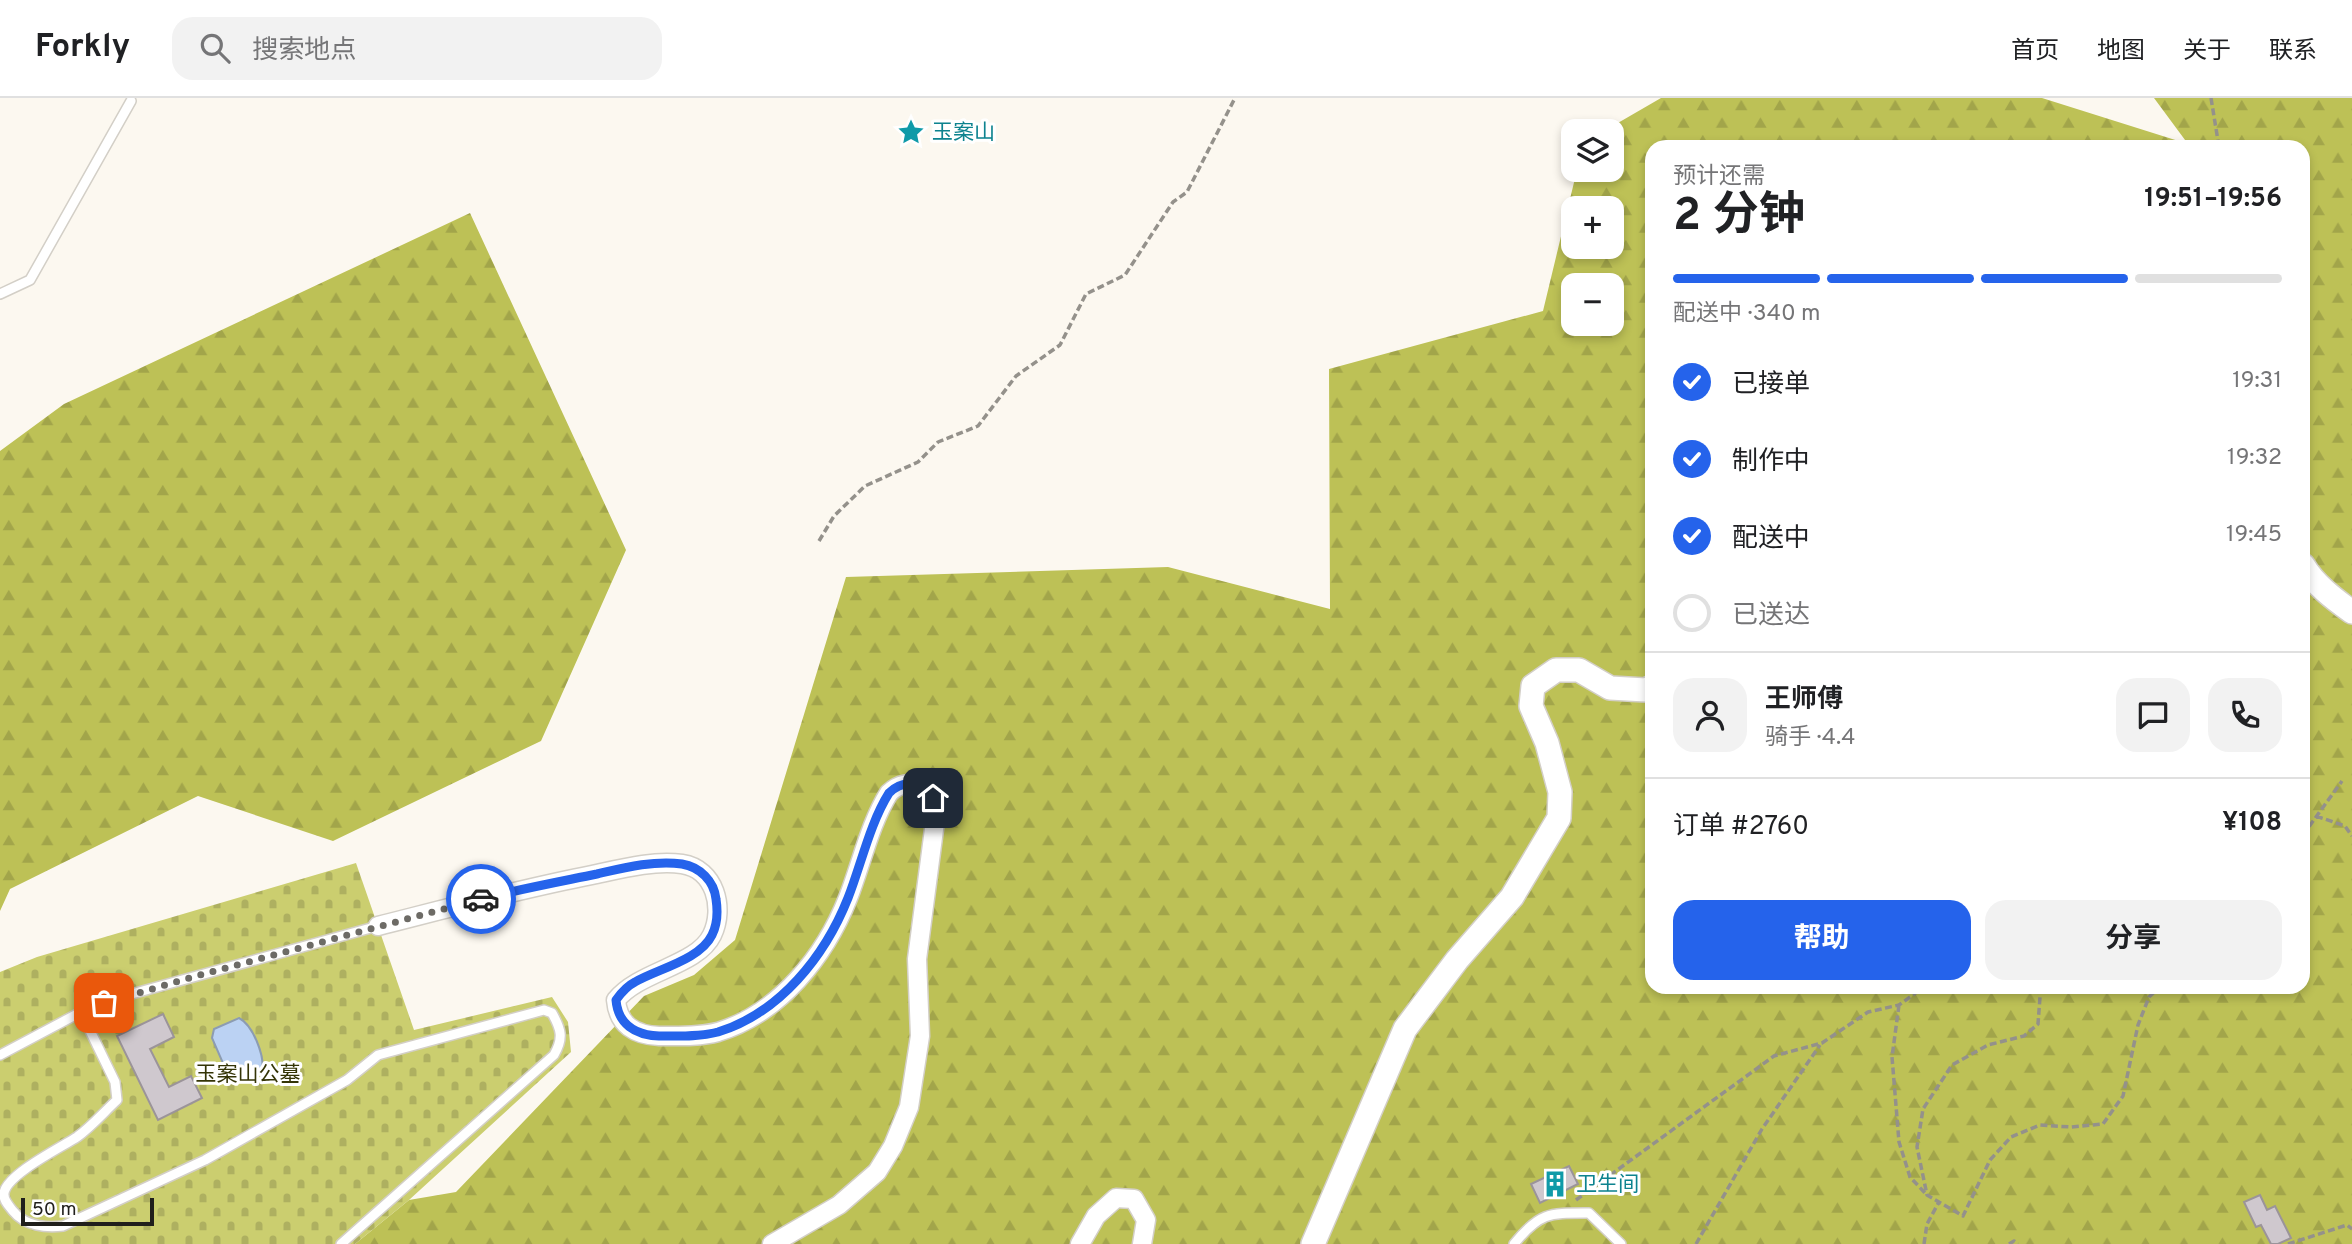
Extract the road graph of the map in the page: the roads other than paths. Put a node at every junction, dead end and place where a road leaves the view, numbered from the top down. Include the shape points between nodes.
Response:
1 (131, 101) dead end
2 (0, 294) edge
3 (2310, 575) edge
4 (2352, 612) edge
5 (1645, 690) edge
6 (378, 926) joint
7 (81, 1012) junction
8 (0, 1055) edge
9 (2, 1194) edge
10 (341, 1244) edge
11 (772, 1244) edge
12 (1080, 1244) edge
13 (1142, 1244) edge
14 (1313, 1244) edge
15 (1514, 1244) edge
16 (1621, 1244) edge

1 - 2 lane via 30,280
3 - 4 street
5 - 14 street via 1610,688 1579,670 1556,670 1534,686 1531,706 1560,792 1559,818 1512,897 1405,1028
6 - 7 lane
6 - 11 street via 526,888 617,870 683,864 701,871 715,888 719,914 711,937 694,953 623,991 616,1000 617,1012 626,1027 652,1035 685,1037 717,1032 763,1009 817,958 847,901 889,793 908,783 929,792 936,814 917,959 920,1036 909,1107 877,1172 839,1205
7 - 8 lane
7 - 9 lane via 115,1082 117,1100 79,1136 30,1165
9 - 10 lane via 17,1216 30,1224 63,1226 205,1160 347,1080 378,1055 544,1010 552,1013 561,1029 554,1055
12 - 13 street via 1096,1216 1116,1198 1134,1199 1146,1220
15 - 16 lane via 1531,1223 1557,1213 1589,1213

